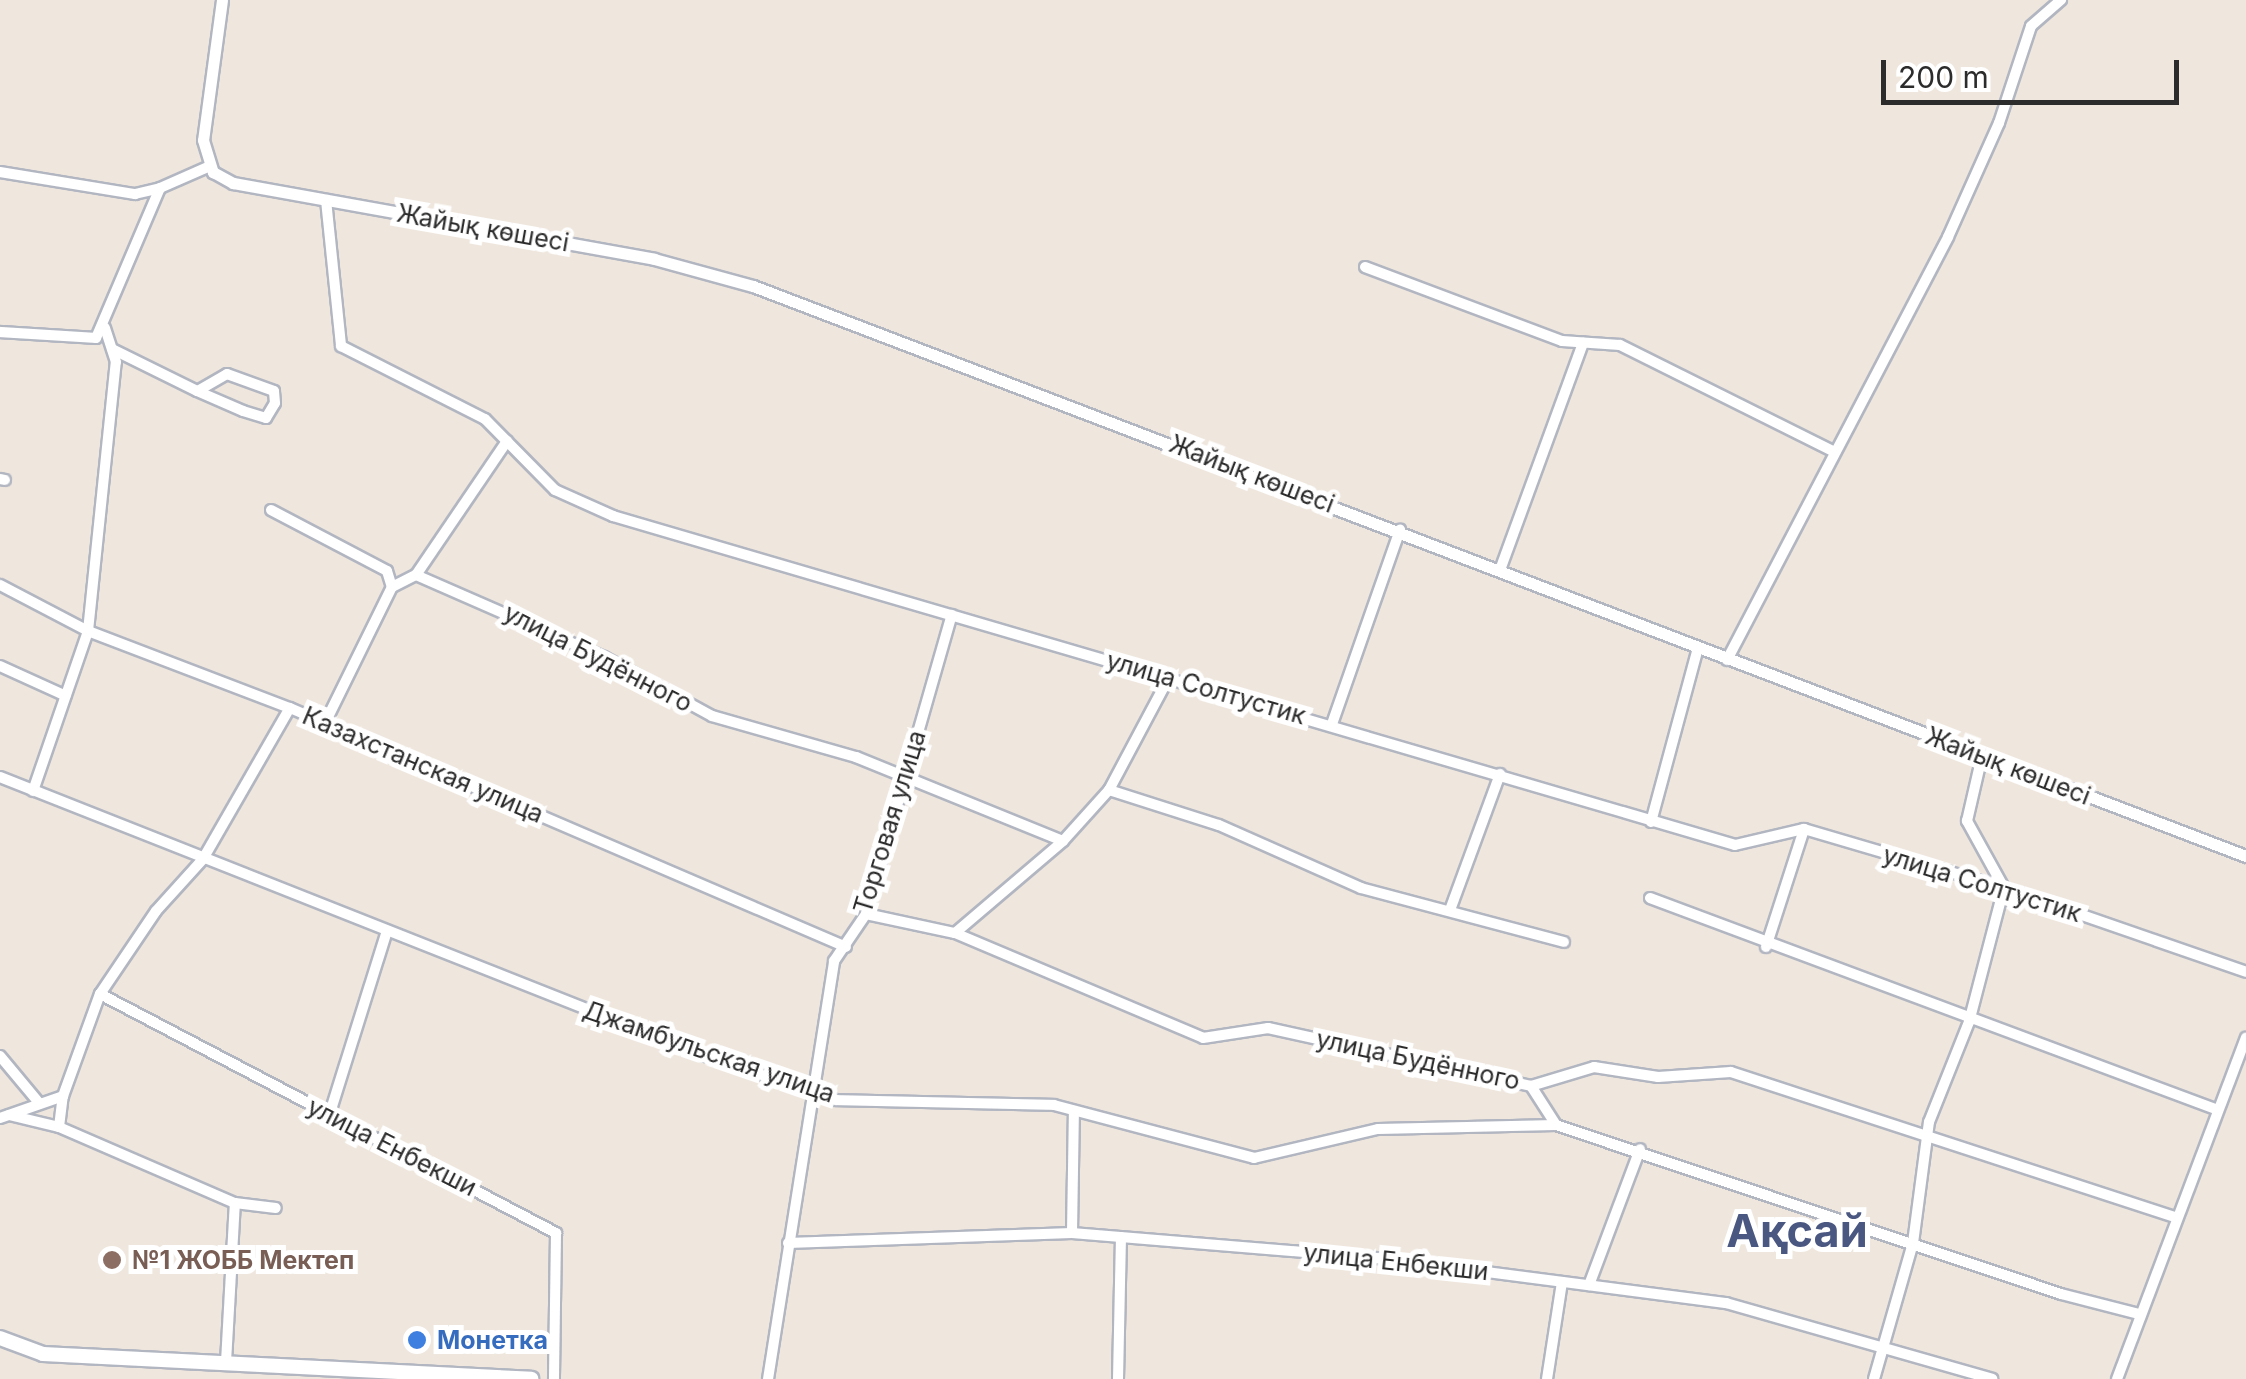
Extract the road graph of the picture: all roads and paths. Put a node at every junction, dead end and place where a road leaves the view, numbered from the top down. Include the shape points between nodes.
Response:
1 (222, 0) edge
2 (2062, 0) edge
3 (210, 166) junction
4 (0, 172) edge
5 (160, 188) junction
6 (326, 200) junction
7 (1365, 266) dead end
8 (105, 328) junction
9 (0, 332) edge
10 (1583, 344) junction
11 (112, 348) junction
12 (198, 391) junction
13 (507, 442) junction
14 (1835, 452) junction
15 (272, 510) dead end
16 (1400, 530) junction
17 (1500, 570) junction
18 (416, 575) junction
19 (0, 585) edge
20 (392, 587) junction
21 (952, 615) junction
22 (88, 630) junction
23 (1698, 648) junction
24 (1727, 660) junction
25 (0, 666) edge
26 (1169, 678) junction
27 (66, 696) junction
28 (290, 708) junction
29 (325, 723) junction
30 (1332, 724) junction
31 (1982, 756) junction
32 (1500, 774) junction
33 (904, 775) junction
34 (0, 777) edge
35 (33, 790) junction
36 (1109, 790) junction
37 (1650, 822) junction
38 (1804, 830) junction
39 (1063, 841) junction
40 (2246, 856) edge
41 (203, 859) junction
42 (2004, 888) junction
43 (1650, 898) dead end
44 (1450, 910) junction
45 (866, 914) junction
46 (387, 931) junction
47 (955, 933) junction
48 (1564, 942) dead end
49 (846, 947) junction
50 (1766, 947) junction
51 (2246, 972) edge
52 (100, 994) junction
53 (1970, 1022) junction
54 (2246, 1038) edge
55 (0, 1056) edge
56 (1531, 1086) junction
57 (809, 1093) junction
58 (63, 1096) junction
59 (40, 1104) junction
60 (2218, 1110) junction
61 (1074, 1112) junction
62 (329, 1116) junction
63 (5, 1117) edge
64 (1556, 1125) junction
65 (59, 1127) junction
66 (1927, 1134) junction
67 (1640, 1149) junction
68 (235, 1203) junction
69 (276, 1208) dead end
70 (2177, 1218) junction
71 (1072, 1233) junction
72 (1121, 1237) junction
73 (788, 1243) junction
74 (1913, 1243) junction
75 (1562, 1282) junction
76 (1589, 1285) junction
77 (2139, 1314) junction
78 (0, 1338) edge
79 (1883, 1350) junction
80 (226, 1362) junction
81 (274, 1372) edge
82 (531, 1379) edge
83 (554, 1379) edge
84 (768, 1379) edge
85 (1118, 1379) edge
86 (1547, 1379) edge
87 (1874, 1379) edge
88 (1992, 1379) edge
89 (2117, 1379) edge

1 - 3 street via 203,140
2 - 14 street via 2031,26 1999,123 1948,237
3 - 5 street
3 - 6 street, Жайық көшесі via 233,183
4 - 5 street via 135,194
5 - 8 street
6 - 13 street, улица Солтустик via 341,346 485,419
6 - 16 street, Жайық көшесі via 700,270
7 - 10 street via 1562,342
8 - 9 street via 96,338
8 - 11 street
10 - 14 street via 1620,345
10 - 17 street
11 - 12 street
11 - 22 street via 116,362
12 - 12 street via 266,418 275,403 274,390 227,374
13 - 18 street
13 - 21 street, улица Солтустик via 555,490 613,516
14 - 24 street
15 - 20 street via 387,572
16 - 17 street, Жайық көшесі
16 - 30 street
17 - 23 street, Жайық көшесі
18 - 20 street
18 - 33 street, улица Будённого via 604,657 712,716
19 - 22 street, Казахстанская улица
20 - 29 street
21 - 26 street, улица Солтустик
21 - 33 street, Торговая улица
22 - 27 street
22 - 28 street, Казахстанская улица
23 - 24 street, Жайық көшесі
23 - 37 street
24 - 31 street, Жайық көшесі
25 - 27 street
26 - 30 street, улица Солтустик
26 - 36 street
27 - 35 street
28 - 29 street, Казахстанская улица
28 - 41 street
29 - 49 street, Казахстанская улица
30 - 32 street, улица Солтустик
31 - 40 street, Жайық көшесі
31 - 42 street via 1968,820
32 - 37 street, улица Солтустик
32 - 44 street
33 - 39 street, улица Будённого
33 - 45 street, Торговая улица
34 - 35 street, Джамбульская улица
35 - 41 street, Джамбульская улица
36 - 39 street
36 - 44 street via 1219,825 1360,888
37 - 38 street, улица Солтустик via 1735,845
38 - 42 street, улица Солтустик
38 - 50 street
39 - 47 street
41 - 46 street, Джамбульская улица
41 - 52 street via 156,911
42 - 51 street, улица Солтустик
42 - 53 street
43 - 50 street
44 - 48 street
45 - 47 street, улица Будённого
45 - 49 street, Торговая улица
46 - 57 street, Джамбульская улица
46 - 62 street
47 - 56 street, улица Будённого via 1204,1038 1268,1028
49 - 57 street, Торговая улица via 834,961
50 - 53 street
52 - 58 street
52 - 62 street, улица Енбекши
53 - 60 street
53 - 66 street
54 - 60 street
55 - 59 street
56 - 64 street
56 - 66 street, улица Будённого via 1594,1067 1658,1077 1719,1070
57 - 61 street, Джамбульская улица via 930,1105 1054,1105
57 - 73 street, Торговая улица
58 - 59 street
58 - 65 street
59 - 63 street
60 - 70 street
61 - 64 street, Джамбульская улица via 1254,1158 1378,1129
61 - 71 street
62 - 83 street, улица Енбекши via 556,1233
63 - 65 street
64 - 67 street, Джамбульская улица
65 - 68 street
66 - 70 street, улица Будённого
66 - 74 street
67 - 74 street, Джамбульская улица
67 - 76 street
68 - 69 street
68 - 80 street
70 - 77 street
71 - 72 street, улица Енбекши
71 - 73 street, улица Енбекши
72 - 75 street, улица Енбекши via 1379,1258
72 - 85 street
73 - 84 street, Торговая улица
74 - 77 street, Джамбульская улица
74 - 79 street
75 - 76 street, улица Енбекши
75 - 86 street
76 - 79 street, улица Енбекши via 1726,1303
77 - 89 street
78 - 80 main road via 43,1354
79 - 87 street
79 - 88 street, улица Енбекши
80 - 81 main road
81 - 82 main road

